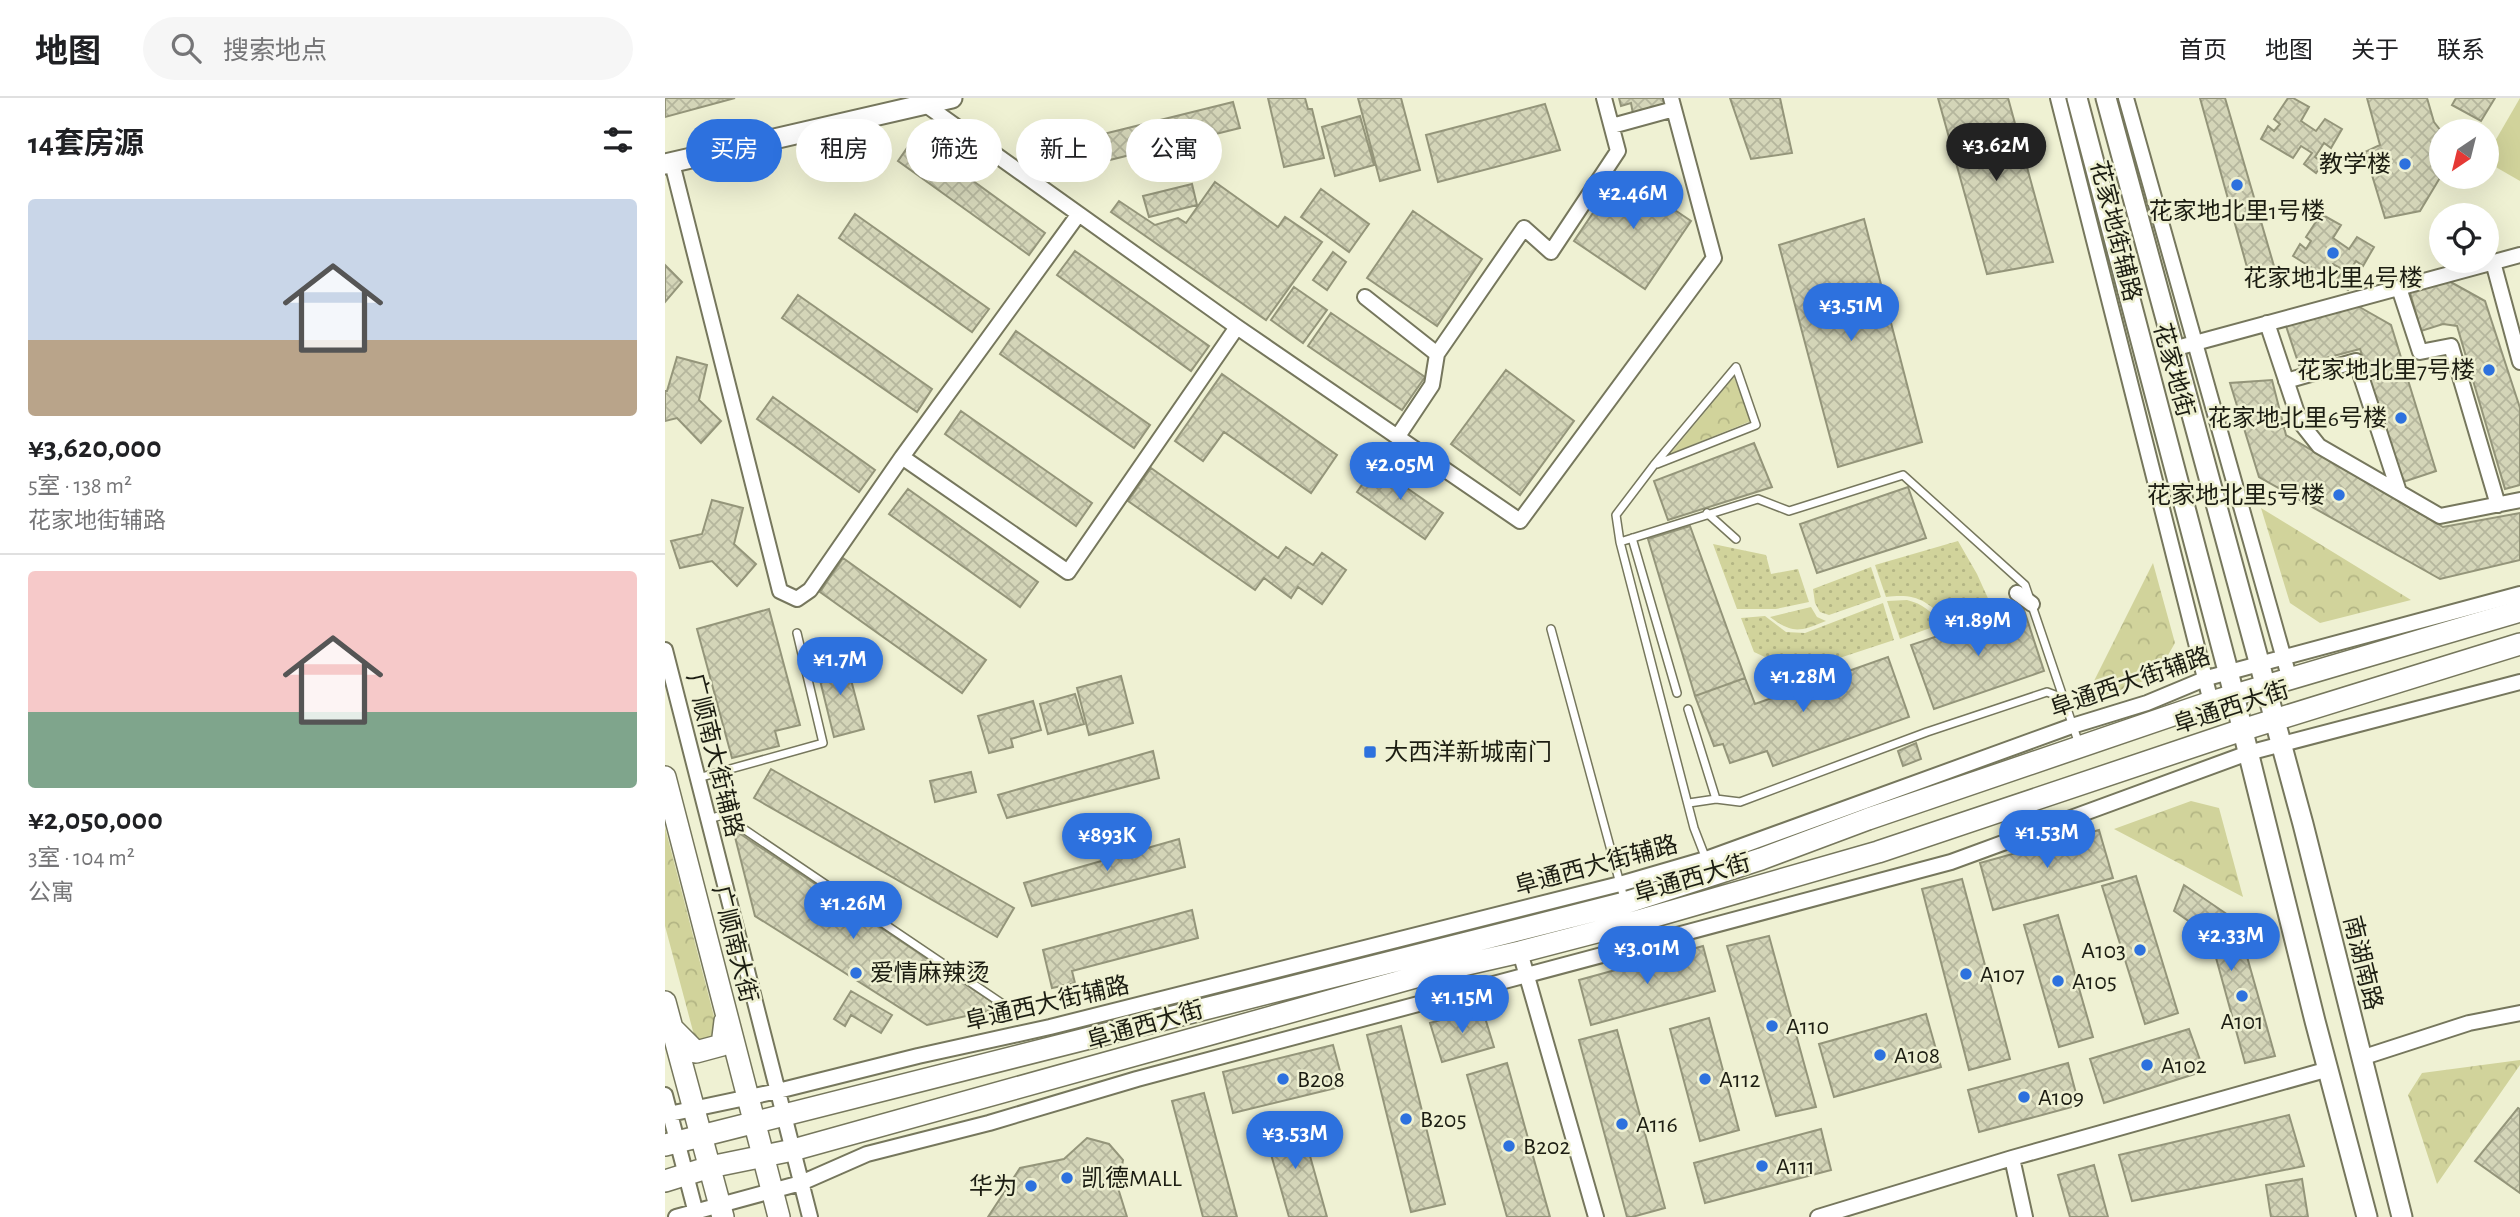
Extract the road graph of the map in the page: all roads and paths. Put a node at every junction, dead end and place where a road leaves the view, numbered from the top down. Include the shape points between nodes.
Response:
1 (952, 98) edge
2 (1604, 98) edge
3 (2058, 98) edge
4 (2077, 98) edge
5 (2106, 98) edge
6 (2126, 98) edge
7 (1672, 103) edge
8 (926, 105) junction
9 (1612, 126) junction
10 (668, 164) edge
11 (1078, 215) junction
12 (2520, 255) edge
13 (2499, 260) edge
14 (2453, 273) edge
15 (2496, 273) edge
16 (2399, 288) junction
17 (1366, 297) dead end
18 (2504, 301) junction
19 (2520, 311) edge
20 (2267, 323) junction
21 (1237, 327) junction
22 (2193, 344) junction
23 (2172, 348) junction
24 (1437, 354) junction
25 (2520, 362) edge
26 (2287, 381) junction
27 (1398, 436) junction
28 (902, 457) junction
29 (1654, 465) junction
30 (2399, 492) junction
31 (2520, 500) edge
32 (2498, 505) junction
33 (1707, 513) junction
34 (1632, 538) junction
35 (1736, 540) dead end
36 (1620, 542) junction
37 (2017, 593) dead end
38 (2520, 594) edge
39 (2032, 604) junction
40 (2520, 611) edge
41 (1551, 629) dead end
42 (797, 633) dead end
43 (2520, 644) edge
44 (665, 650) edge
45 (2283, 657) junction
46 (2258, 663) junction
47 (2228, 671) junction
48 (2207, 678) junction
49 (2290, 680) junction
50 (2520, 682) edge
51 (2265, 687) junction
52 (1677, 694) dead end
53 (2234, 695) junction
54 (2063, 698) junction
55 (2211, 702) junction
56 (1688, 709) dead end
57 (2274, 721) junction
58 (2242, 730) junction
59 (2076, 736) junction
60 (2281, 745) junction
61 (2248, 753) junction
62 (665, 777) edge
63 (698, 778) junction
64 (1716, 799) junction
65 (1689, 803) junction
66 (708, 819) junction
67 (1706, 859) junction
68 (1625, 903) junction
69 (1520, 952) junction
70 (1526, 974) junction
71 (665, 1002) edge
72 (1016, 1013) dead end
73 (2520, 1013) edge
74 (726, 1014) junction
75 (672, 1028) junction
76 (2361, 1058) junction
77 (2329, 1069) junction
78 (778, 1091) junction
79 (665, 1095) edge
80 (748, 1098) junction
81 (694, 1109) junction
82 (668, 1115) edge
83 (784, 1115) junction
84 (754, 1124) junction
85 (701, 1136) junction
86 (671, 1144) edge
87 (793, 1150) junction
88 (762, 1157) junction
89 (2012, 1158) junction
90 (710, 1167) junction
91 (686, 1175) junction
92 (665, 1181) edge
93 (801, 1183) junction
94 (772, 1191) junction
95 (722, 1211) edge
96 (697, 1214) edge
97 (676, 1217) edge
98 (779, 1217) edge
99 (810, 1217) edge
100 (1596, 1217) edge
101 (1818, 1217) edge
102 (2025, 1217) edge
103 (2367, 1217) edge
104 (2402, 1217) edge

1 - 8 street
2 - 9 street
3 - 48 street, 花家地街辅路
4 - 47 street, 花家地街
5 - 23 street, 花家地街
6 - 22 street, 花家地街辅路
7 - 9 street
7 - 27 street via 1714,258 1520,522
8 - 10 street
8 - 11 street
9 - 24 street via 1618,151 1551,252 1524,228
10 - 28 street via 780,592 797,599 810,590
11 - 21 street
11 - 28 street
12 - 13 street
14 - 16 street
15 - 18 street
16 - 20 street
16 - 32 street via 2420,352 2451,346
17 - 24 street
18 - 19 street
18 - 25 street
20 - 22 street
20 - 26 street
21 - 27 street
21 - 28 street via 1068,572
22 - 23 street
22 - 45 street, 花家地街辅路
23 - 46 street, 花家地街
24 - 27 street via 1432,385
26 - 30 street via 2300,422 2319,446
26 - 30 street via 2356,361
29 - 29 lane via 1679,436 1736,367 1756,425
29 - 36 lane via 1616,515
30 - 32 street via 2440,516
31 - 32 street
33 - 34 lane
33 - 35 lane
33 - 39 lane via 1758,499 1789,511 1903,475 2025,585
34 - 36 lane
34 - 52 lane
36 - 65 lane
37 - 39 street
38 - 45 street, 阜通西大街辅路
39 - 54 lane
40 - 49 main road, 阜通西大街
41 - 68 lane
42 - 63 lane via 823,743
43 - 57 main road, 阜通西大街
44 - 63 street, 广顺南大街辅路
45 - 46 street, 阜通西大街辅路
45 - 49 street, 花家地街辅路
46 - 47 street, 阜通西大街辅路
46 - 51 street, 花家地街
47 - 48 street, 阜通西大街辅路
47 - 53 street, 花家地街
48 - 55 street, 花家地街辅路
48 - 59 street, 阜通西大街辅路
49 - 51 main road, 阜通西大街
50 - 60 street
51 - 53 main road, 阜通西大街
51 - 57 street, 花家地街
53 - 55 main road, 阜通西大街
53 - 58 street, 花家地街
54 - 59 lane
54 - 64 lane via 2047,692 1740,802
55 - 59 main road, 阜通西大街
56 - 64 lane
57 - 58 main road, 阜通西大街
57 - 60 street, 南湖南路
58 - 61 street
58 - 68 main road, 阜通西大街 via 1878,852
59 - 67 street, 阜通西大街辅路
59 - 68 main road, 阜通西大街 via 1761,859
60 - 61 street
60 - 76 street, 南湖南路
61 - 70 street via 1951,862
61 - 77 street
62 - 74 main road, 广顺南大街
63 - 66 street, 广顺南大街辅路
64 - 65 lane
65 - 67 lane
66 - 72 lane via 723,815
66 - 78 street, 广顺南大街辅路
67 - 68 street, 阜通西大街辅路
68 - 69 main road, 阜通西大街
68 - 78 street, 阜通西大街辅路 via 918,1056
68 - 83 main road, 阜通西大街
69 - 70 street
69 - 87 main road, 阜通西大街
70 - 93 street via 867,1154
70 - 100 street
71 - 75 main road
73 - 76 street via 2469,1023
74 - 75 main road via 722,1045 697,1052
74 - 80 main road, 广顺南大街
75 - 81 main road
76 - 104 street, 南湖南路
77 - 89 street
77 - 103 street
78 - 80 street, 阜通西大街辅路
78 - 83 street, 广顺南大街辅路
79 - 82 street
80 - 81 street, 阜通西大街辅路
80 - 84 main road, 广顺南大街
81 - 82 street, 阜通西大街辅路
81 - 85 main road
82 - 86 street
83 - 84 main road, 阜通西大街
83 - 87 street, 广顺南大街辅路
84 - 85 main road, 阜通西大街
84 - 88 main road, 广顺南大街
85 - 86 main road, 阜通西大街
85 - 90 main road
86 - 91 street
87 - 88 main road, 阜通西大街
87 - 93 street, 广顺南大街辅路
88 - 90 main road, 阜通西大街
88 - 94 main road, 广顺南大街
89 - 101 street
89 - 102 street
90 - 91 main road, 阜通西大街
90 - 95 main road
91 - 92 main road, 阜通西大街
91 - 96 street
93 - 94 street
93 - 99 street, 广顺南大街辅路
94 - 95 street
94 - 98 main road, 广顺南大街
95 - 96 street
96 - 97 street

